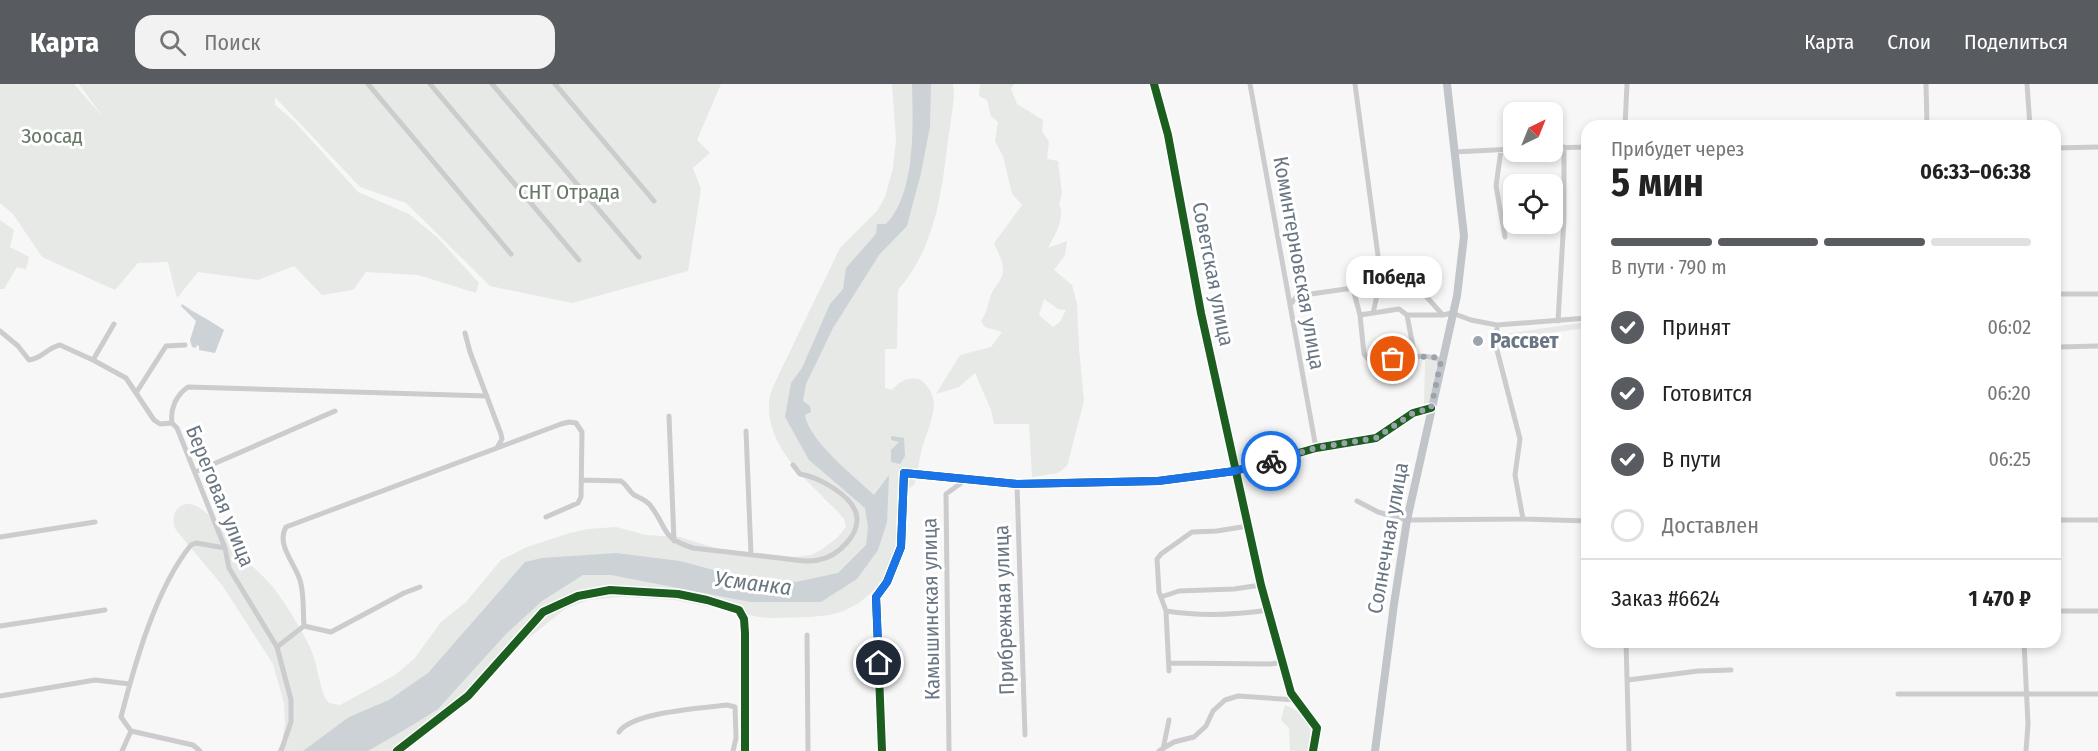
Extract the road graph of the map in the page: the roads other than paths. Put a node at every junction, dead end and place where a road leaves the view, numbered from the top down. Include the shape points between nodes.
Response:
1 (368, 84) edge
2 (430, 84) edge
3 (492, 84) edge
4 (555, 84) edge
5 (1154, 84) edge
6 (1250, 84) edge
7 (1355, 84) edge
8 (1447, 84) edge
9 (1627, 84) edge
10 (1926, 84) edge
11 (2027, 84) edge
12 (1625, 120) edge
13 (1927, 120) edge
14 (2030, 120) edge
15 (1564, 147) joint
16 (1581, 147) edge
17 (2098, 147) edge
18 (2061, 148) edge
19 (1501, 150) joint
20 (1454, 152) junction
21 (654, 201) dead end
22 (1504, 237) dead end
23 (511, 254) dead end
24 (639, 257) dead end
25 (579, 260) dead end
26 (1381, 281) junction
27 (1353, 289) junction
28 (2061, 294) edge
29 (2098, 294) edge
30 (1290, 305) junction
31 (1373, 313) junction
32 (1452, 313) junction
33 (1360, 315) junction
34 (1407, 315) junction
35 (1443, 315) junction
36 (1581, 319) edge
37 (1558, 321) junction
38 (114, 324) dead end
39 (1497, 325) junction
40 (0, 331) edge
41 (465, 333) dead end
42 (185, 345) dead end
43 (2098, 346) edge
44 (2061, 347) edge
45 (1415, 357) junction
46 (93, 360) junction
47 (1441, 361) junction
48 (136, 393) junction
49 (487, 396) junction
50 (1431, 408) junction
51 (335, 411) dead end
52 (669, 416) dead end
53 (172, 423) junction
54 (746, 431) dead end
55 (497, 447) junction
56 (1316, 448) junction
57 (793, 465) dead end
58 (1235, 471) junction
59 (195, 472) junction
60 (968, 478) junction
61 (581, 480) junction
62 (1017, 484) junction
63 (1357, 501) dead end
64 (546, 517) dead end
65 (1523, 519) junction
66 (1407, 520) junction
67 (2061, 520) edge
68 (2098, 520) edge
69 (1581, 521) edge
70 (95, 522) dead end
71 (1248, 526) junction
72 (0, 537) edge
73 (674, 541) junction
74 (225, 548) junction
75 (751, 555) junction
76 (1261, 585) junction
77 (420, 587) dead end
78 (1161, 597) junction
79 (105, 610) dead end
80 (1268, 610) junction
81 (1166, 611) junction
82 (2061, 611) edge
83 (2098, 611) edge
84 (0, 626) edge
85 (304, 626) junction
86 (807, 634) dead end
87 (277, 647) junction
88 (1626, 648) edge
89 (2024, 648) edge
90 (1283, 662) junction
91 (1168, 663) junction
92 (1731, 670) dead end
93 (1169, 671) dead end
94 (1628, 680) junction
95 (130, 684) junction
96 (1898, 694) dead end
97 (2026, 694) junction
98 (2098, 694) edge
99 (0, 696) edge
100 (1296, 700) junction
101 (1169, 720) dead end
102 (131, 731) junction
103 (619, 732) dead end
104 (1166, 734) junction
105 (1024, 735) dead end
106 (1174, 742) junction
107 (949, 750) edge
108 (1161, 750) edge
109 (122, 751) edge
110 (200, 751) edge
111 (281, 751) edge
112 (398, 751) edge
113 (733, 751) edge
114 (745, 751) edge
115 (808, 751) edge
116 (882, 751) edge
117 (1313, 751) edge
118 (1375, 751) edge
119 (1629, 751) edge
120 (2026, 751) edge

1 - 23 street
2 - 25 street
3 - 24 street
4 - 21 street
5 - 58 street, Советская улица via 1168,135
6 - 30 street, Коминтерновская улица
7 - 26 street
8 - 20 street, Солнечная улица
9 - 12 street
10 - 13 street
11 - 14 street
15 - 16 street
15 - 37 street
17 - 18 street
19 - 20 street
19 - 22 street via 1496,186
20 - 32 street, Солнечная улица via 1464,236
26 - 27 street
26 - 31 street
26 - 35 street via 1396,276 1406,279
27 - 30 street via 1298,296
27 - 33 street
28 - 29 street
30 - 56 street, Коминтерновская улица
31 - 33 street
31 - 34 street via 1399,309
32 - 35 street
32 - 39 street
32 - 47 street, Солнечная улица
33 - 45 street via 1364,354 1371,362
34 - 35 street
34 - 45 street
36 - 37 street
37 - 39 street
38 - 46 street
39 - 65 street via 1497,350 1520,439 1515,475
40 - 46 street, Береговая улица via 29,360 37,360 60,345
41 - 49 street
42 - 48 street via 166,346
43 - 44 street
45 - 47 street via 1435,357
46 - 48 street, Береговая улица via 126,378
47 - 50 street, Солнечная улица
48 - 53 street, Береговая улица via 154,420
49 - 53 street via 188,387 171,411
49 - 55 street via 502,439
50 - 56 street via 1413,413 1376,438
50 - 66 street, Солнечная улица
51 - 59 street
52 - 73 street
53 - 59 street, Береговая улица
54 - 75 street
55 - 61 street via 561,424 576,423 582,432
55 - 85 street, Береговая улица via 286,527 283,540 301,582
56 - 58 street
57 - 75 street via 800,474 827,484 852,506 857,515 853,534 837,551 819,560
58 - 62 street via 1158,481
58 - 71 street, Советская улица
59 - 74 street, Береговая улица
60 - 62 street
60 - 107 street, Камышинская улица via 946,494
60 - 116 street via 904,473 901,547 887,582 876,597
61 - 64 street via 578,503
61 - 73 street via 621,481 649,504
62 - 105 street, Прибрежная улица
63 - 66 street
65 - 66 street
65 - 69 street
66 - 118 street, Солнечная улица
67 - 68 street
70 - 72 street
71 - 76 street, Советская улица
71 - 78 street via 1192,532 1161,554 1156,559
73 - 75 street via 693,548
74 - 87 street, Береговая улица via 229,568
74 - 95 street via 196,543 186,552 166,584
76 - 78 street via 1179,591
76 - 80 street, Советская улица
77 - 85 street via 331,632
78 - 81 street
79 - 84 street
80 - 81 street via 1189,614
80 - 90 street, Советская улица
81 - 91 street
82 - 83 street
85 - 87 street
86 - 115 street
87 - 111 street, Береговая улица via 291,700 291,722
88 - 94 street
89 - 97 street
90 - 91 street
90 - 100 street, Советская улица
91 - 93 street
92 - 94 street
94 - 119 street
95 - 99 street via 95,680
95 - 102 street via 122,717
96 - 97 street
97 - 98 street
97 - 120 street
100 - 106 street via 1238,696 1225,700 1194,737
100 - 117 street, Советская улица via 1317,728
101 - 104 street
102 - 109 street
102 - 110 street via 194,745
103 - 113 street via 640,719 671,711 727,705 735,707
104 - 106 street
104 - 108 street
106 - 108 street
112 - 114 street via 468,696 543,612 578,596 610,591 678,594 739,610 745,633

